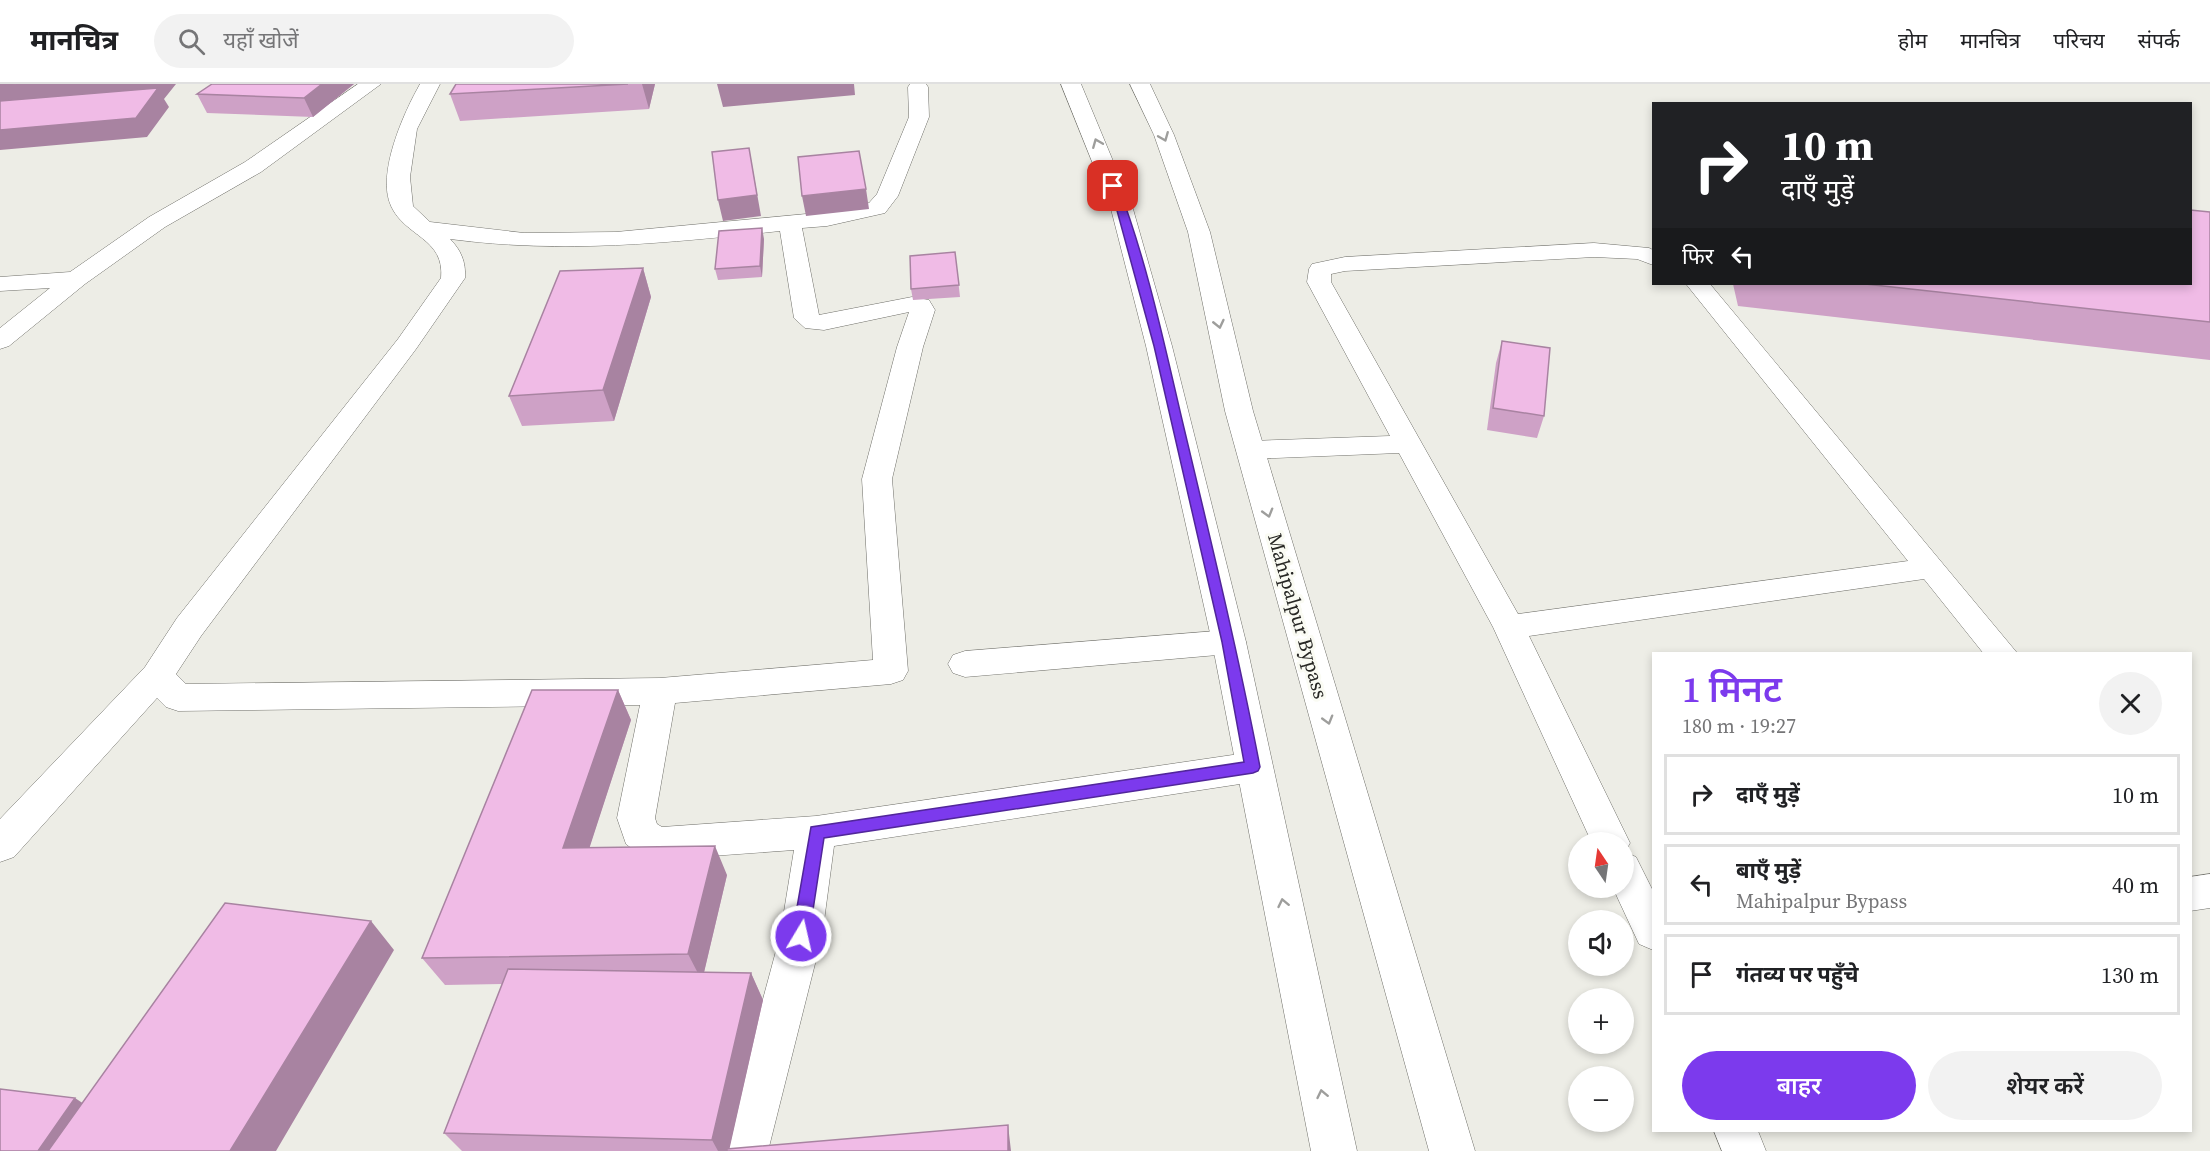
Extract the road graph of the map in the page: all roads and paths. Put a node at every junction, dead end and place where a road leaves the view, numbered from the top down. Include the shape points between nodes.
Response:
1 (371, 84) edge
2 (430, 84) edge
3 (1071, 84) edge
4 (1140, 84) edge
5 (918, 87) dead end
6 (790, 222) junction
7 (422, 228) junction
8 (1652, 258) edge
9 (76, 279) junction
10 (0, 284) edge
11 (1699, 285) edge
12 (0, 341) edge
13 (1408, 444) junction
14 (1250, 450) junction
15 (1930, 568) junction
16 (1509, 627) junction
17 (1229, 642) junction
18 (2000, 652) edge
19 (965, 664) dead end
20 (158, 676) junction
21 (660, 691) junction
22 (1253, 767) junction
23 (816, 832) junction
24 (1606, 832) edge
25 (0, 845) edge
26 (1634, 891) edge
27 (1652, 930) edge
28 (1736, 1132) edge
29 (745, 1151) edge
30 (1334, 1151) edge
31 (1452, 1151) edge
32 (1744, 1151) edge

1 - 9 street via 253,167 157,222
2 - 7 street via 409,122 398,193 401,206
17 -> 3 street via 1159,346 1122,209
4 -> 14 street, Mahipalpur Bypass via 1164,135 1199,232
5 - 6 street via 920,117 886,196 877,208 837,218
6 - 7 street via 559,241
6 - 21 street via 807,318 814,323 921,305 876,479 891,671
7 - 20 street via 447,248 456,268 453,278 407,344 189,627
8 - 13 lane via 1641,253 1594,250 1345,264 1320,269 1319,282
9 - 10 street
9 - 12 street
11 - 15 lane
13 - 14 lane
13 - 16 lane
14 -> 31 street, Mahipalpur Bypass
15 - 16 lane
15 - 18 lane
16 - 24 lane
17 - 19 street
17 - 22 street
20 - 21 street via 178,698
20 - 25 street
21 - 23 street via 636,818 640,833 656,844
22 - 23 street
30 -> 22 street
23 - 29 street via 801,936
26 - 27 lane
28 - 32 lane

